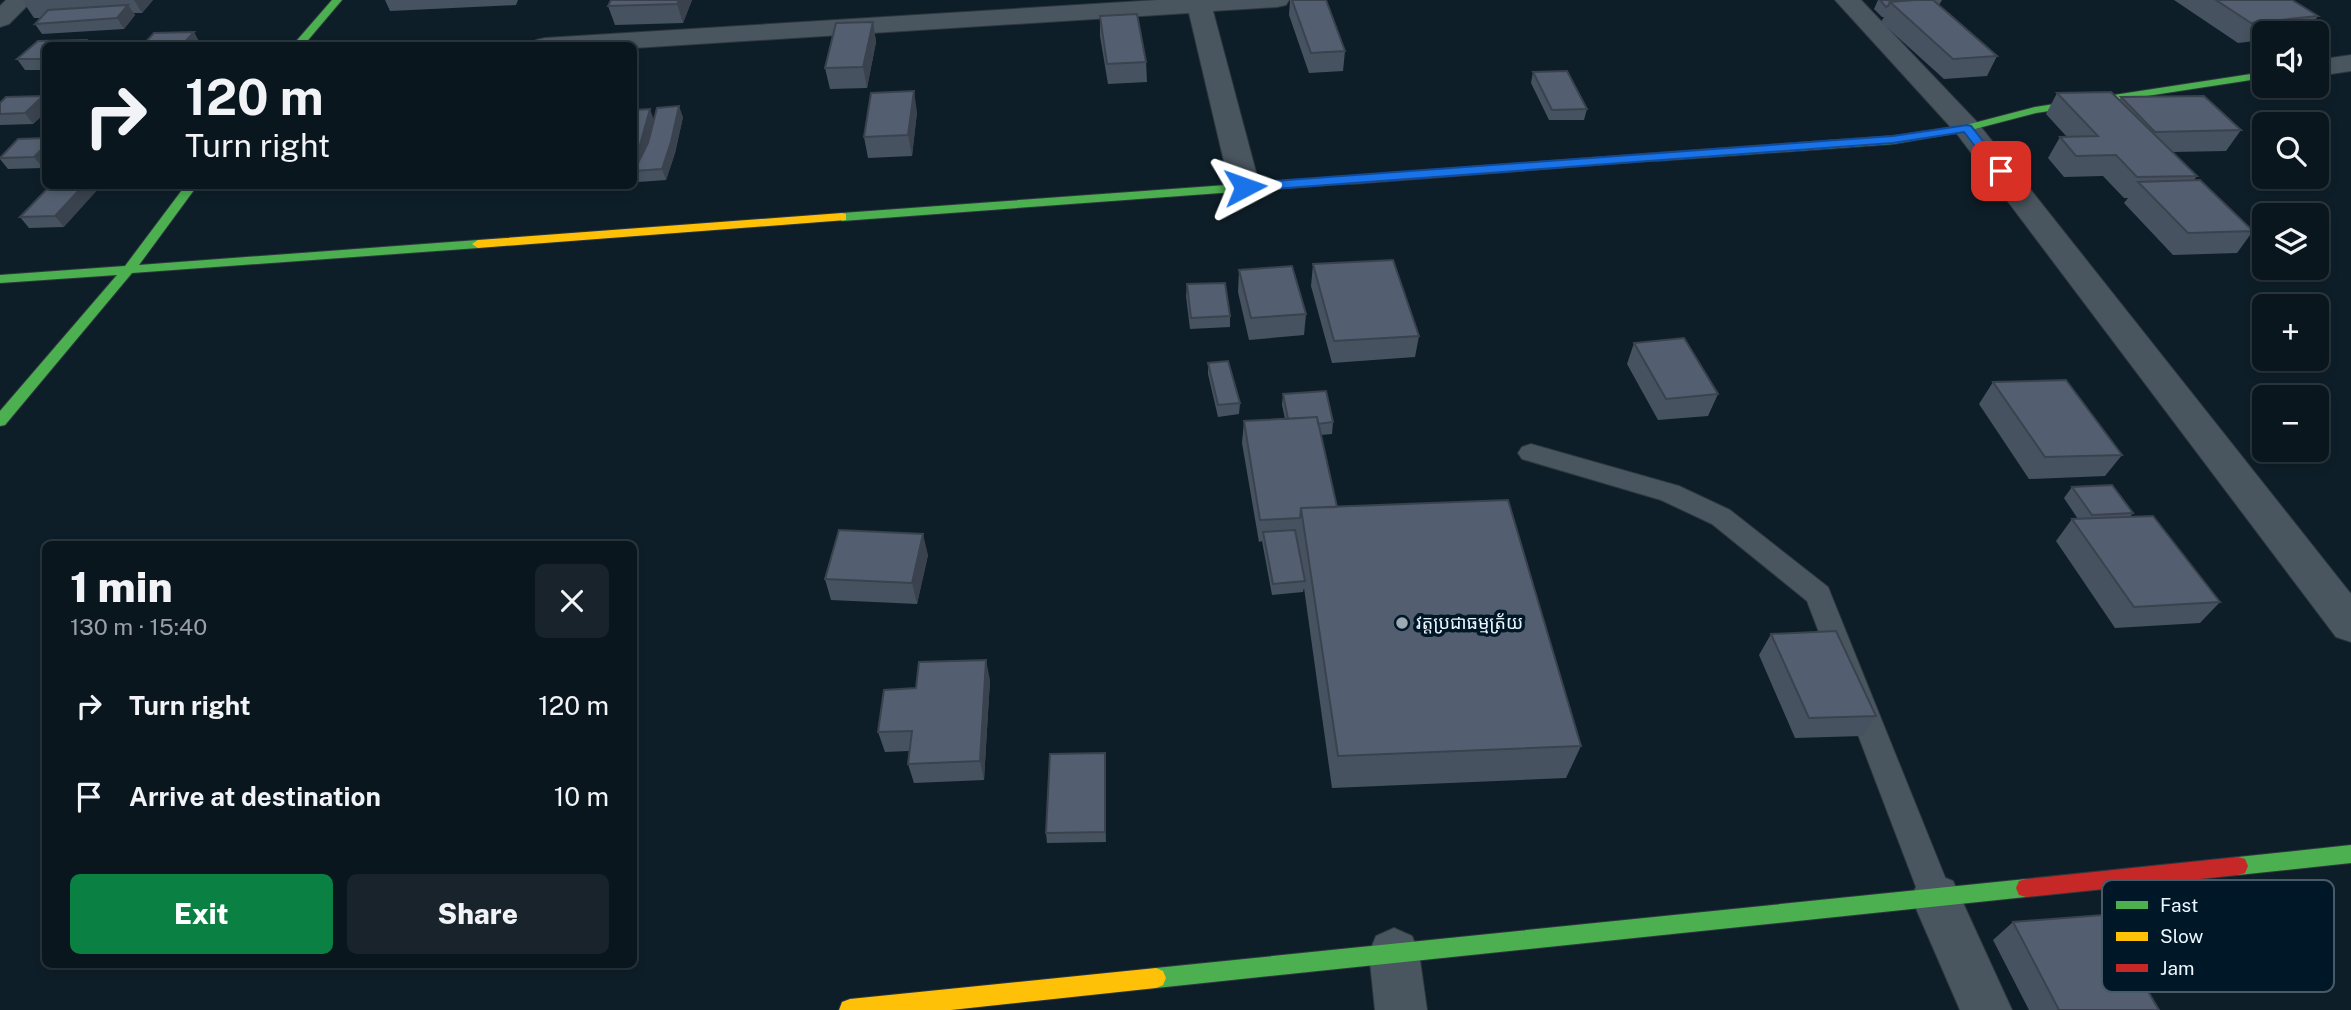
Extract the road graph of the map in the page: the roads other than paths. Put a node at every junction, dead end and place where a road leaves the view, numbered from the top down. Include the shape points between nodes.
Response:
1 (21, 0) edge
2 (337, 0) edge
3 (1277, 0) edge
4 (1847, 0) edge
5 (1199, 2) edge
6 (0, 19) edge
7 (300, 42) edge
8 (604, 42) edge
9 (2351, 64) edge
10 (2329, 67) edge
11 (2252, 77) edge
12 (1967, 128) junction
13 (1245, 187) junction
14 (189, 189) edge
15 (130, 269) junction
16 (0, 279) edge
17 (0, 421) edge
18 (1531, 453) dead end
19 (2351, 625) edge
20 (2351, 854) edge
21 (1936, 897) junction
22 (1394, 953) junction
23 (850, 1010) edge
24 (1401, 1010) edge
25 (1986, 1010) edge

1 - 6 street
2 - 7 street
3 - 5 street
4 - 12 street
5 - 8 street
5 - 13 street
9 - 10 street
11 - 12 street via 2035,110
12 - 13 street via 1893,140
12 - 19 street
13 - 15 street
14 - 15 street
15 - 16 street
15 - 17 street
18 - 21 lane via 1670,493 1721,517 1818,595
20 - 21 street
21 - 22 street
21 - 25 street
22 - 23 street
22 - 24 street

